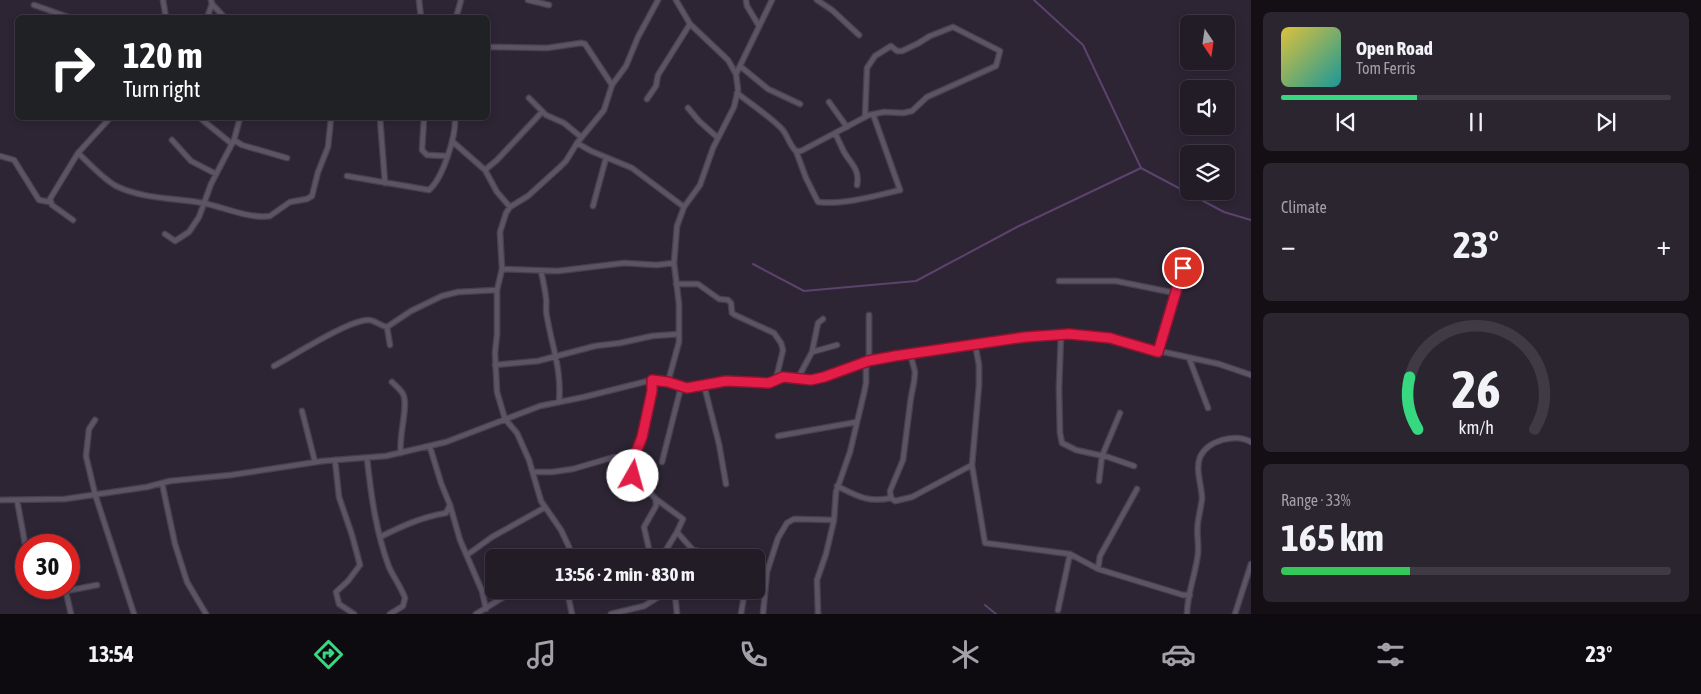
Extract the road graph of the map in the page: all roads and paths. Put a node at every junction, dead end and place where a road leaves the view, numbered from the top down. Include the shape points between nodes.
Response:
1 (163, 0) edge
2 (420, 0) edge
3 (461, 0) edge
4 (528, 0) edge
5 (658, 0) edge
6 (676, 0) edge
7 (746, 0) edge
8 (772, 0) edge
9 (817, 0) edge
10 (211, 2) edge
11 (34, 5) dead end
12 (549, 5) dead end
13 (62, 15) edge
14 (166, 15) edge
15 (209, 15) edge
16 (222, 15) edge
17 (421, 15) edge
18 (457, 15) edge
19 (690, 24) junction
20 (759, 26) junction
21 (859, 35) dead end
22 (490, 47) edge
23 (740, 66) junction
24 (736, 74) junction
25 (612, 85) junction
26 (737, 93) junction
27 (528, 98) dead end
28 (646, 99) dead end
29 (829, 102) dead end
30 (800, 104) dead end
31 (688, 108) dead end
32 (542, 112) junction
33 (873, 114) junction
34 (864, 117) junction
35 (108, 120) edge
36 (203, 120) edge
37 (239, 120) edge
38 (332, 120) edge
39 (380, 120) edge
40 (424, 120) edge
41 (455, 120) edge
42 (847, 127) junction
43 (835, 133) junction
44 (582, 137) junction
45 (718, 138) junction
46 (172, 140) dead end
47 (233, 142) junction
48 (453, 142) junction
49 (577, 143) junction
50 (796, 151) junction
51 (78, 153) junction
52 (0, 156) edge
53 (448, 156) junction
54 (287, 158) dead end
55 (606, 158) junction
56 (485, 170) junction
57 (216, 174) junction
58 (347, 176) dead end
59 (385, 183) junction
60 (857, 185) dead end
61 (50, 202) junction
62 (203, 203) junction
63 (593, 206) dead end
64 (510, 207) junction
65 (684, 207) junction
66 (72, 220) dead end
67 (166, 234) dead end
68 (674, 263) junction
69 (1183, 268) dead end
70 (502, 269) junction
71 (541, 271) junction
72 (1059, 281) dead end
73 (676, 284) junction
74 (497, 290) junction
75 (1176, 293) junction
76 (869, 315) dead end
77 (823, 319) dead end
78 (387, 327) junction
79 (679, 334) junction
80 (1061, 334) junction
81 (974, 344) junction
82 (390, 345) dead end
83 (837, 345) dead end
84 (812, 352) junction
85 (1158, 352) junction
86 (910, 353) junction
87 (555, 357) junction
88 (1189, 358) junction
89 (867, 362) junction
90 (496, 365) junction
91 (274, 366) dead end
92 (1251, 375) edge
93 (798, 378) junction
94 (776, 379) junction
95 (652, 380) junction
96 (392, 382) dead end
97 (668, 382) junction
98 (704, 385) junction
99 (681, 387) junction
100 (559, 401) junction
101 (1208, 408) dead end
102 (302, 411) dead end
103 (1120, 413) dead end
104 (505, 419) junction
105 (95, 420) dead end
106 (857, 422) junction
107 (778, 436) dead end
108 (1251, 442) edge
109 (430, 446) junction
110 (401, 453) junction
111 (1102, 456) junction
112 (367, 458) junction
113 (335, 460) junction
114 (315, 462) junction
115 (662, 462) dead end
116 (632, 463) junction
117 (972, 464) junction
118 (1134, 466) dead end
119 (533, 472) junction
120 (1098, 481) dead end
121 (162, 483) junction
122 (726, 484) dead end
123 (837, 486) junction
124 (1137, 489) dead end
125 (95, 494) junction
126 (655, 498) junction
127 (891, 498) junction
128 (0, 500) edge
129 (17, 500) junction
130 (450, 505) junction
131 (544, 508) junction
132 (834, 520) junction
133 (677, 532) junction
134 (23, 534) edge
135 (380, 537) junction
136 (570, 549) edge
137 (649, 549) edge
138 (667, 549) edge
139 (692, 549) edge
140 (1070, 554) junction
141 (467, 555) junction
142 (1251, 564) edge
143 (1098, 569) junction
144 (97, 585) dead end
145 (80, 587) edge
146 (1190, 595) junction
147 (68, 599) edge
148 (501, 599) edge
149 (569, 599) edge
150 (655, 599) edge
151 (675, 599) edge
152 (744, 599) edge
153 (486, 609) junction
154 (1058, 610) dead end
155 (71, 614) edge
156 (134, 614) edge
157 (206, 614) edge
158 (354, 614) edge
159 (390, 614) edge
160 (476, 614) edge
161 (572, 614) edge
162 (611, 614) edge
163 (677, 614) edge
164 (741, 614) edge
165 (763, 614) edge
166 (818, 614) edge
167 (1187, 614) edge
168 (1235, 614) edge

1 - 14 street
2 - 17 street
3 - 18 street
4 - 12 street
5 - 25 street via 626,66
6 - 19 street
7 - 20 street
8 - 20 street
9 - 21 street
10 - 15 street
10 - 16 street
11 - 13 street
19 - 24 street via 728,60
19 - 28 street
20 - 23 street
22 - 25 street via 547,48 585,44
23 - 24 street
23 - 30 street via 768,89
24 - 26 street
25 - 44 street via 604,110
26 - 45 street
26 - 50 street via 783,130
27 - 32 street
29 - 42 street
31 - 45 street
32 - 44 street via 564,122
32 - 56 street
33 - 34 street
33 - 34 street via 912,111 927,97 996,66 1000,52 953,27 902,51 891,46 874,56 867,68
33 - 50 street via 900,190 866,198 818,202
34 - 42 street
35 - 51 street
36 - 47 street
37 - 47 street
38 - 62 street via 328,147 310,198 290,202 275,214 265,217
39 - 59 street
40 - 53 street via 422,150 427,155
41 - 48 street
42 - 43 street
43 - 50 street
43 - 60 street via 858,174
44 - 49 street
45 - 65 street via 700,185
46 - 57 street via 191,161
47 - 54 street
47 - 57 street
48 - 53 street
48 - 56 street
49 - 55 street
49 - 64 street via 560,167 528,196
51 - 61 street
51 - 62 street via 108,181 126,190
52 - 61 street via 14,160 39,200
53 - 59 street via 429,190
55 - 63 street
55 - 65 street via 632,168
56 - 64 street
57 - 62 street
58 - 59 street
61 - 66 street
62 - 67 street via 189,232 175,241
64 - 70 street via 500,232
65 - 68 street via 677,226
68 - 71 street via 624,263
68 - 73 street
69 - 75 street
70 - 71 street
70 - 74 street
71 - 87 street
72 - 75 street via 1116,281
73 - 79 street
73 - 94 street via 700,285 719,299 728,300 735,315 776,334 783,350
74 - 78 street via 442,296
74 - 90 street
75 - 85 street
76 - 89 street
77 - 84 street via 818,323
78 - 82 street
78 - 91 street via 370,320 358,322
79 - 87 street via 595,346
79 - 97 street
80 - 81 street
80 - 85 street via 1110,338
80 - 111 street via 1059,396 1062,443
81 - 86 street
81 - 117 street via 979,385
83 - 84 street
84 - 93 street
85 - 88 street
86 - 89 street
86 - 127 street via 914,382 903,460 890,491
87 - 90 street
87 - 100 street via 561,384
88 - 92 street
88 - 101 street
89 - 93 street via 824,377
89 - 106 street
90 - 104 street via 497,392
93 - 94 street
94 - 98 street via 769,383 726,381
95 - 97 street
95 - 100 street
95 - 116 street via 642,437
96 - 110 street via 404,398
97 - 99 street
98 - 99 street
98 - 122 street
99 - 115 street
100 - 104 street
102 - 114 street
103 - 111 street
104 - 109 street
104 - 119 street via 517,433
105 - 125 street via 89,429 86,456
106 - 107 street
106 - 123 street
108 - 146 street via 1226,438 1203,452 1200,458 1202,501 1198,553
109 - 110 street
109 - 130 street
110 - 112 street
111 - 118 street
111 - 120 street
112 - 113 street
112 - 135 street
113 - 114 street
113 - 158 street via 339,497 360,565 336,592 339,604
114 - 121 street
116 - 119 street via 614,457 573,469
116 - 126 street via 633,476
117 - 127 street via 912,497
117 - 140 street via 985,543
119 - 131 street
121 - 125 street via 147,488
121 - 157 street via 187,582
123 - 127 street via 861,498 878,501
123 - 132 street
124 - 143 street via 1100,556
125 - 129 street via 65,499
125 - 156 street
126 - 133 street via 683,519
126 - 137 street via 656,506 644,527
128 - 129 street
129 - 134 street
130 - 135 street via 446,513 426,517
130 - 141 street
131 - 136 street
131 - 141 street
132 - 165 street via 794,519 787,523 778,538 767,572
132 - 166 street via 817,580
133 - 138 street
133 - 139 street
135 - 159 street via 389,567 405,598 403,606
140 - 143 street
140 - 154 street
141 - 153 street
142 - 168 street
143 - 146 street
144 - 145 street
146 - 167 street
147 - 155 street
148 - 153 street
149 - 161 street
150 - 162 street via 644,606
151 - 163 street
152 - 164 street
153 - 160 street

